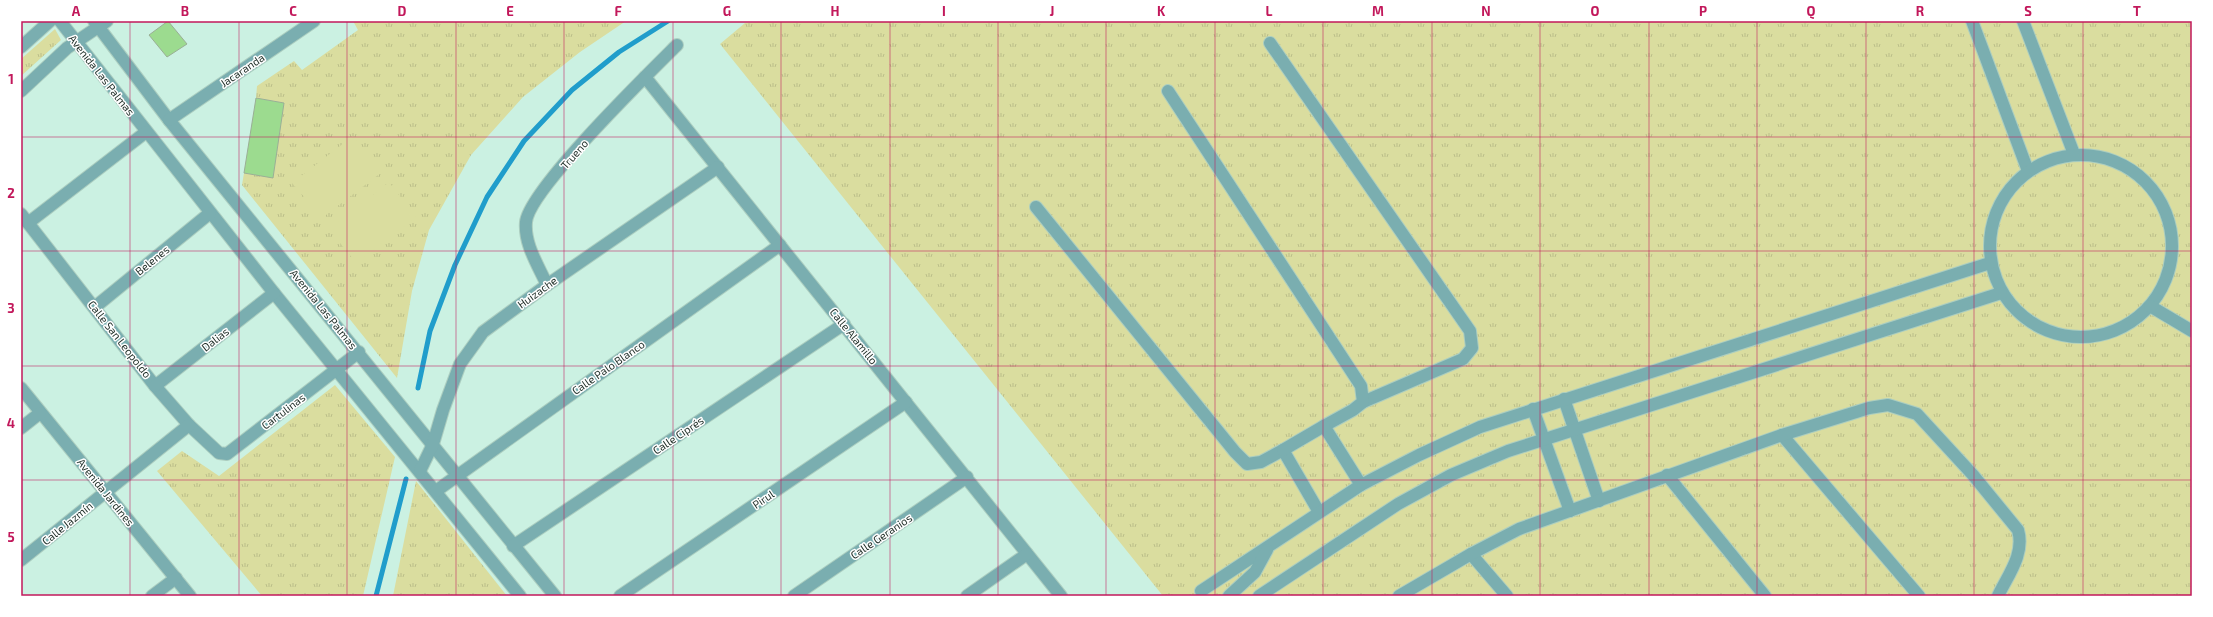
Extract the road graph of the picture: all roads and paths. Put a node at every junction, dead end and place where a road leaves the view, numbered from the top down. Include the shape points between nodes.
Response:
1 (50, 21) edge
2 (60, 21) edge
3 (314, 21) edge
4 (1972, 21) edge
5 (2023, 21) edge
6 (100, 23) edge
7 (76, 42) junction
8 (1270, 43) dead end
9 (677, 45) dead end
10 (21, 47) edge
11 (645, 77) junction
12 (21, 91) edge
13 (1168, 92) dead end
14 (170, 120) junction
15 (146, 132) junction
16 (2074, 154) junction
17 (718, 167) junction
18 (2028, 170) junction
19 (1036, 207) dead end
20 (210, 213) junction
21 (25, 218) edge
22 (780, 245) junction
23 (1990, 263) junction
24 (547, 285) junction
25 (274, 293) junction
26 (2001, 293) junction
27 (2150, 306) junction
28 (94, 307) junction
29 (844, 324) junction
30 (2192, 331) edge
31 (359, 352) junction
32 (338, 369) junction
33 (155, 386) junction
34 (21, 388) edge
35 (1564, 398) junction
36 (906, 402) junction
37 (1363, 402) junction
38 (1533, 409) junction
39 (40, 413) junction
40 (189, 425) junction
41 (1324, 426) junction
42 (21, 428) edge
43 (1574, 430) junction
44 (1782, 435) junction
45 (1544, 439) junction
46 (433, 444) junction
47 (1283, 450) junction
48 (227, 454) joint
49 (420, 470) junction
50 (457, 475) junction
51 (1667, 475) junction
52 (967, 477) junction
53 (1361, 485) junction
54 (436, 491) junction
55 (106, 492) junction
56 (1599, 501) junction
57 (1570, 511) junction
58 (1319, 512) junction
59 (513, 546) junction
60 (1269, 548) junction
61 (1027, 554) junction
62 (1471, 554) junction
63 (21, 560) edge
64 (176, 578) junction
65 (1201, 591) dead end
66 (152, 596) edge
67 (190, 596) edge
68 (520, 596) edge
69 (555, 596) edge
70 (620, 596) edge
71 (794, 596) edge
72 (967, 596) edge
73 (1062, 596) edge
74 (1228, 596) edge
75 (1259, 596) edge
76 (1399, 596) edge
77 (1507, 596) edge
78 (1765, 596) edge
79 (1919, 596) edge
80 (1998, 596) edge

1 - 10 street
2 - 7 street, Avenida Las Palmas
3 - 14 street, Jacaranda
4 - 18 street
5 - 16 street
6 - 7 street
6 - 14 street, Avenida Las Palmas
7 - 12 street
7 - 15 street, Avenida Las Palmas
8 - 37 street via 1470,331 1472,348 1463,359
9 - 11 street, Trueno
11 - 17 street, Calle Alamillo
11 - 24 street, Trueno via 592,133 539,195 526,221 526,239
13 - 37 street via 1360,386
14 - 31 street, Avenida Las Palmas
15 - 20 street, Avenida Las Palmas
15 - 21 street
16 - 18 street
16 - 27 street via 2109,158 2140,175 2170,220 2173,258 2160,294
17 - 22 street, Calle Alamillo
17 - 24 street, Huizache
18 - 23 street via 2004,196 1990,228
19 - 47 street via 1246,464 1260,462
20 - 25 street, Avenida Las Palmas
20 - 28 street, Belenes
21 - 28 street, Calle San Leopoldo
22 - 29 street, Calle Alamillo
22 - 50 street, Calle Palo Blanco
23 - 26 street
23 - 35 street
24 - 46 street, Huizache via 483,332 460,364
25 - 32 street, Avenida Las Palmas
25 - 33 street, Dalias
26 - 27 street via 2026,321 2061,336 2099,336 2134,321
26 - 43 street
27 - 30 street
28 - 33 street, Calle San Leopoldo
29 - 36 street, Calle Alamillo
29 - 59 street, Calle Ciprés
31 - 32 street, Cartulinas
31 - 46 street, Avenida Las Palmas
32 - 48 street, Cartulinas
32 - 49 street, Avenida Las Palmas
33 - 40 street, Calle San Leopoldo
34 - 39 street, Avenida Jardines
35 - 38 street
35 - 43 street
36 - 52 street, Calle Alamillo
36 - 70 street, Pirul
37 - 41 street
38 - 45 street
38 - 53 street via 1473,430 1419,454
39 - 42 street
39 - 55 street, Avenida Jardines
40 - 48 street, Calle San Leopoldo via 219,453
40 - 55 street, Calle Jazmín
41 - 47 street
41 - 53 street
43 - 45 street
43 - 56 street
44 - 51 street
44 - 79 street
44 - 80 street via 1869,408 1888,405 1917,414 2018,530 2021,540 2020,552
45 - 57 street
45 - 75 street via 1451,475 1398,504
46 - 49 street, Huizache
46 - 50 street, Avenida Las Palmas
47 - 58 street
49 - 54 street, Avenida Las Palmas
50 - 54 street, Calle Palo Blanco
50 - 59 street, Avenida Las Palmas
51 - 56 street
51 - 78 street
52 - 61 street, Calle Alamillo
52 - 71 street, Calle Geranios
53 - 58 street
54 - 68 street, Avenida Las Palmas
55 - 63 street, Calle Jazmín
55 - 64 street, Avenida Jardines
56 - 57 street
57 - 62 street via 1519,529
58 - 60 street
59 - 69 street, Avenida Las Palmas
60 - 65 street
60 - 74 street via 1254,572
61 - 72 street
61 - 73 street, Calle Alamillo
62 - 76 street
62 - 77 street
64 - 66 street
64 - 67 street, Avenida Jardines

